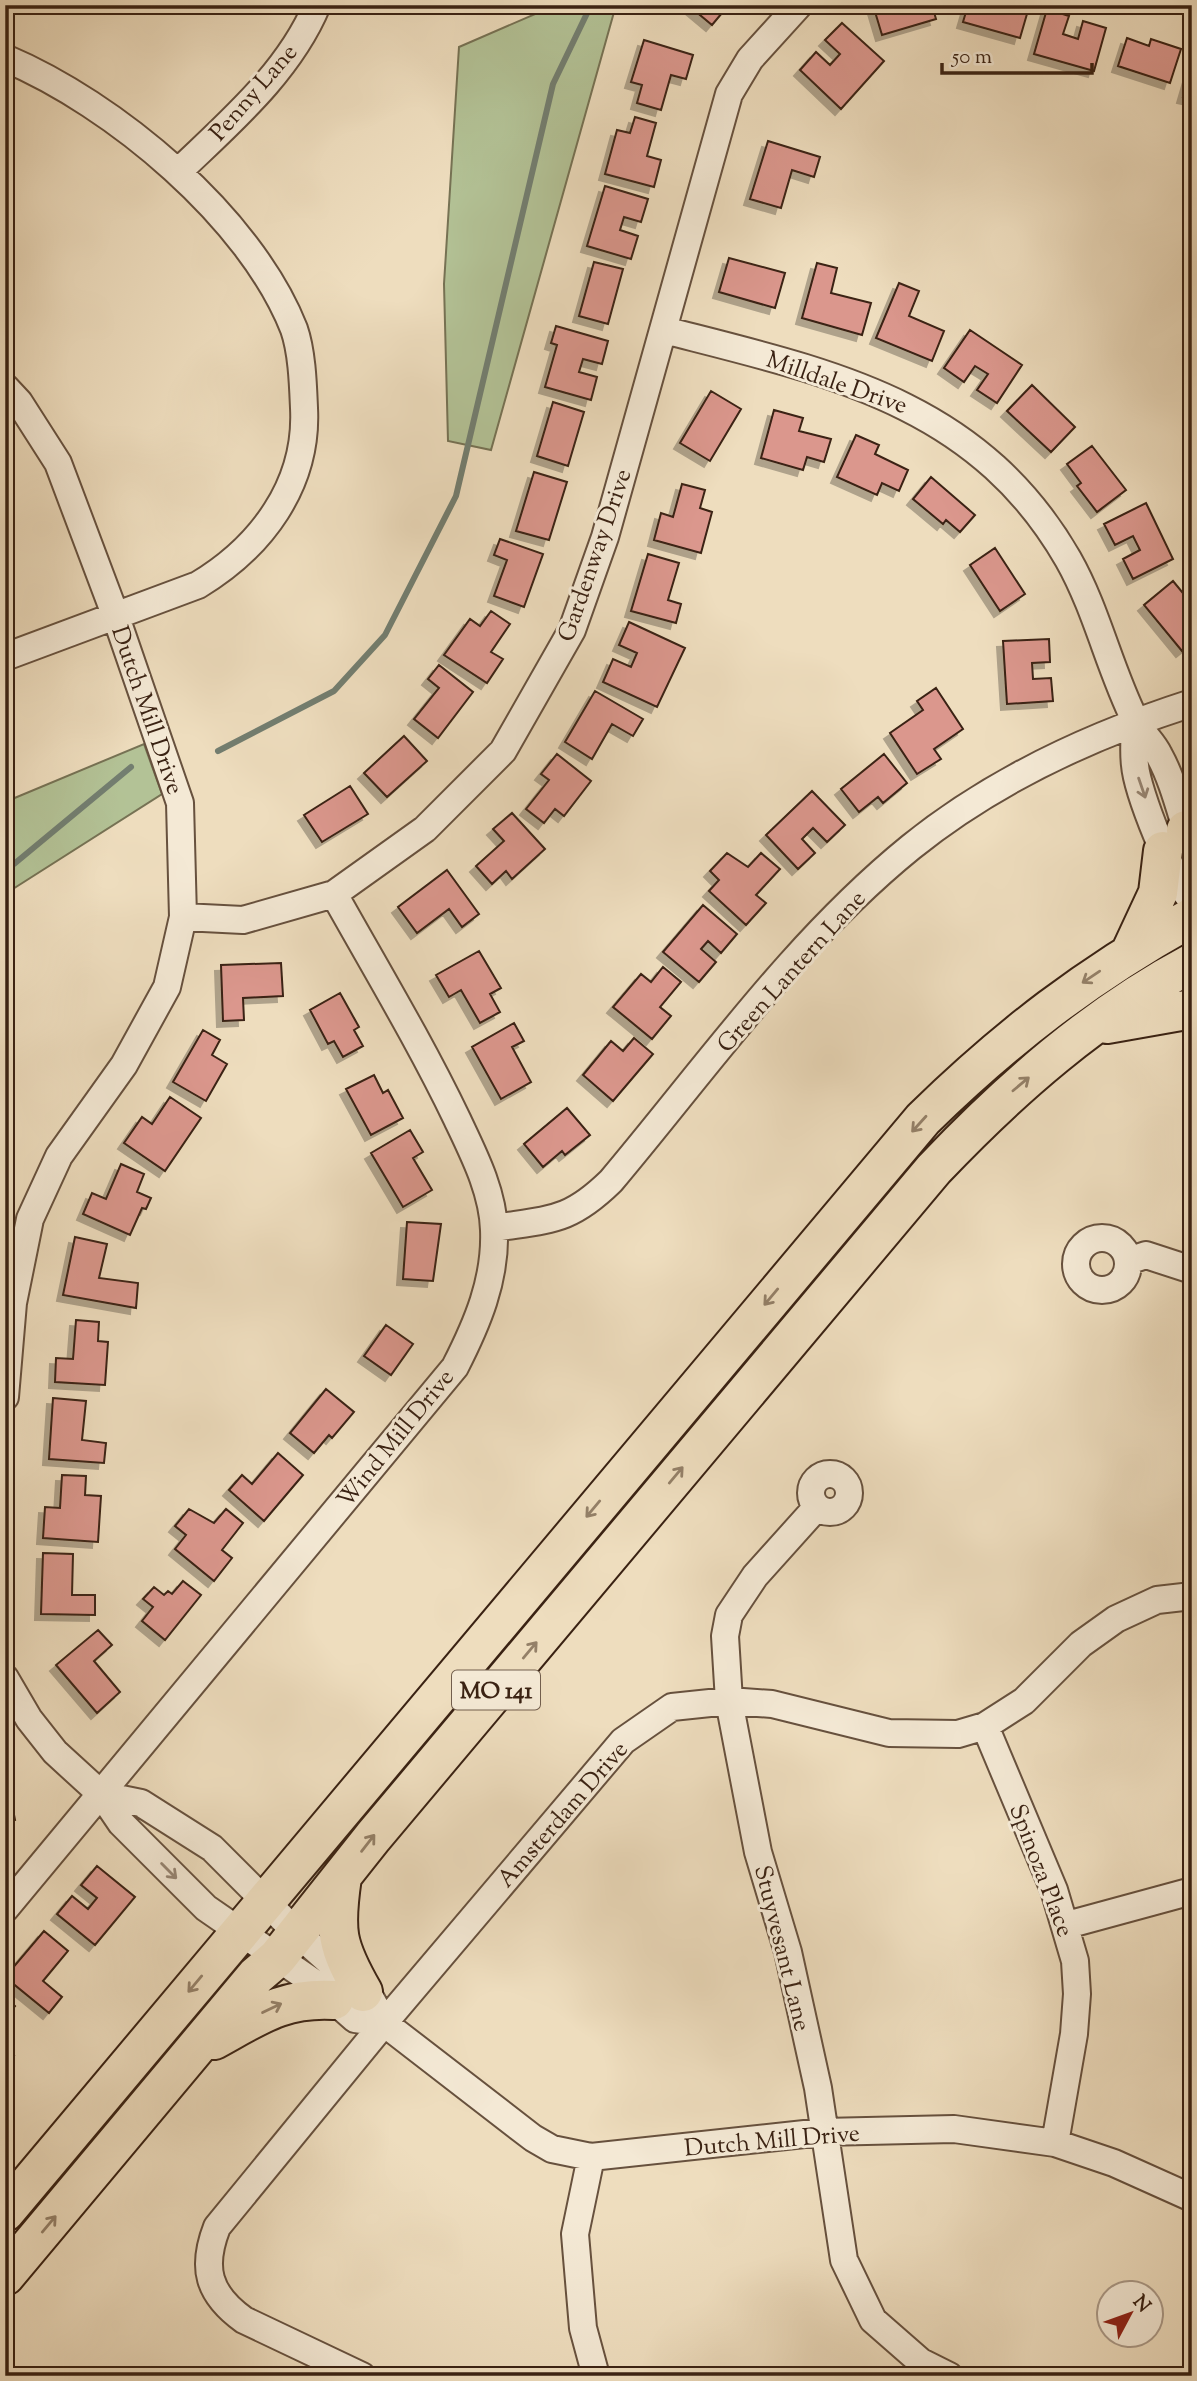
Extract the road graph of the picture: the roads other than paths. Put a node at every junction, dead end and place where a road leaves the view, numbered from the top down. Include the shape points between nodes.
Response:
1 (317, 5) edge
2 (799, 5) edge
3 (5, 58) edge
4 (179, 171) junction
5 (664, 330) junction
6 (5, 387) edge
7 (116, 617) junction
8 (5, 657) edge
9 (1192, 703) edge
10 (1135, 721) junction
11 (1183, 841) edge
12 (334, 894) junction
13 (1192, 900) edge
14 (183, 917) junction
15 (1192, 917) edge
16 (1131, 951) junction
17 (1192, 963) edge
18 (1192, 1009) edge
19 (1091, 1027) junction
20 (494, 1228) junction
21 (1128, 1261) dead end
22 (1192, 1270) edge
23 (5, 1397) edge
24 (817, 1507) dead end
25 (1192, 1597) edge
26 (5, 1678) edge
27 (729, 1701) junction
28 (985, 1726) junction
29 (102, 1795) junction
30 (342, 1877) junction
31 (1192, 1891) edge
32 (266, 1900) junction
33 (5, 1909) edge
34 (1066, 1925) junction
35 (239, 1932) junction
36 (286, 1945) junction
37 (349, 1996) junction
38 (384, 2023) junction
39 (191, 2054) junction
40 (823, 2132) junction
41 (1055, 2143) junction
42 (591, 2157) junction
43 (1192, 2198) edge
44 (5, 2212) edge
45 (5, 2276) edge
46 (362, 2376) edge
47 (596, 2376) edge
48 (949, 2376) edge

1 - 4 street, Penny Lane via 306,30 267,83
2 - 5 street, Gardenway Drive via 750,59 729,94
3 - 4 street via 61,84
4 - 7 street via 270,283 294,331 305,431 288,493 248,547 198,585
5 - 10 street, Milldale Drive via 876,392 921,412 981,453 1032,507 1068,559
5 - 12 street, Gardenway Drive via 605,537 572,631 524,718 503,751 425,829
6 - 7 street, Dutch Mill Drive via 58,463
7 - 8 street
7 - 14 street, Dutch Mill Drive via 180,803
9 - 10 street, Green Lantern Lane
10 - 11 street, Milldale Drive via 1135,767
10 - 20 street, Green Lantern Lane via 1032,767 913,845 868,884 784,971 586,1206 560,1217
11 - 13 street, Milldale Drive via 1182,891
11 - 16 highway
12 - 14 street, Gardenway Drive via 243,920
12 - 20 street, Wind Mill Drive via 451,1106 481,1169
14 - 23 street, Dutch Mill Drive via 167,987 124,1065 58,1156 30,1219 13,1303
15 - 16 highway, MO 141
16 -> 32 highway, MO 141 via 1032,1020 923,1119
17 - 19 highway, MO 141
18 - 19 highway
30 -> 19 highway, MO 141 via 925,1179 985,1115
20 - 29 street, Wind Mill Drive via 482,1311 455,1367
21 - 22 street via 1146,1255
24 - 27 street, Stuyvesant Lane via 755,1576 729,1615 725,1636
25 - 28 street, Amsterdam Drive via 1157,1600 1116,1619 1082,1644 1024,1701
26 - 29 street, Dutch Mill Drive via 55,1752
27 - 28 street, Amsterdam Drive via 799,1710 889,1733 958,1734
27 - 38 street, Amsterdam Drive via 672,1707 623,1741
27 - 40 street, Stuyvesant Lane via 755,1839 806,2034
28 - 34 street, Spinoza Place
29 - 32 street, Dutch Mill Drive via 141,1803 212,1848
29 - 33 street, Wind Mill Drive
29 -> 35 street, Dutch Mill Drive via 121,1824 206,1908
30 - 36 highway, MO 141
30 - 37 highway via 336,1919
31 - 34 street
32 - 35 highway, MO 141
32 - 36 street, Dutch Mill Drive
34 - 41 street, Spinoza Place via 1077,1994
35 - 36 street, Dutch Mill Drive
35 -> 44 highway, MO 141
36 - 37 street, Dutch Mill Drive
36 - 39 highway, MO 141
37 - 38 street, Dutch Mill Drive
39 -> 37 highway via 282,2003
38 - 42 street, Dutch Mill Drive via 538,2141 570,2155
38 - 46 street, Amsterdam Drive via 217,2227 208,2264 211,2284 227,2308
45 -> 39 highway, MO 141
40 - 41 street, Dutch Mill Drive via 954,2129
40 - 42 street, Dutch Mill Drive
40 - 48 street, Stuyvesant Lane via 845,2260 859,2295 873,2320 896,2342
41 - 43 street, Dutch Mill Drive
42 - 47 street via 575,2234 583,2328

